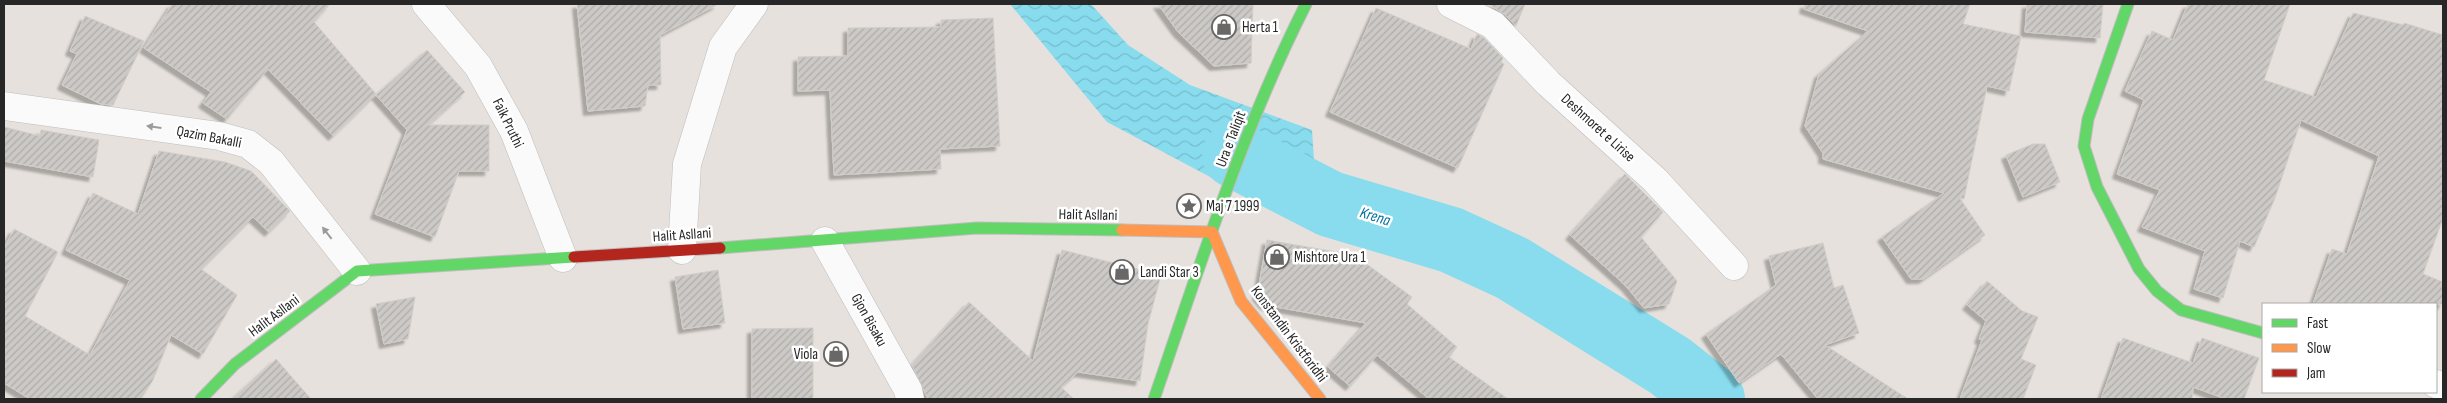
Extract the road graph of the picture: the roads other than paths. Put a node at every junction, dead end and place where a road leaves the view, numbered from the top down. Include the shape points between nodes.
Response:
1 (426, 4) edge
2 (754, 4) edge
3 (1306, 4) edge
4 (1451, 4) edge
5 (2128, 4) edge
6 (4, 106) edge
7 (1212, 232) junction
8 (824, 241) junction
9 (682, 250) junction
10 (563, 258) junction
11 (1734, 266) dead end
12 (357, 271) junction
13 (2262, 333) edge
14 (201, 399) edge
15 (910, 399) edge
16 (1154, 399) edge
17 (1320, 399) edge

1 - 10 street, Faik Pruthi via 478,66 514,131
2 - 9 street via 723,47 687,164
3 - 7 street, Ura e Taliqit via 1263,96
4 - 11 street, Deshmoret e Lirise via 1493,25 1548,83 1655,180
5 - 13 street via 2088,119 2084,146 2097,187 2138,269 2157,291 2181,310
12 -> 6 street, Qazim Bakalli via 272,162 248,144 219,136
7 - 8 street, Halit Asllani via 977,228
7 - 16 street, Ura e Taliqit
7 - 17 street, Konstandin Kristforidhi via 1241,300
8 - 9 street, Halit Asllani
8 - 15 street, Gjon Bisaku via 908,390
9 - 10 street, Halit Asllani
10 - 12 street, Halit Asllani
12 - 14 street, Halit Asllani via 235,364

